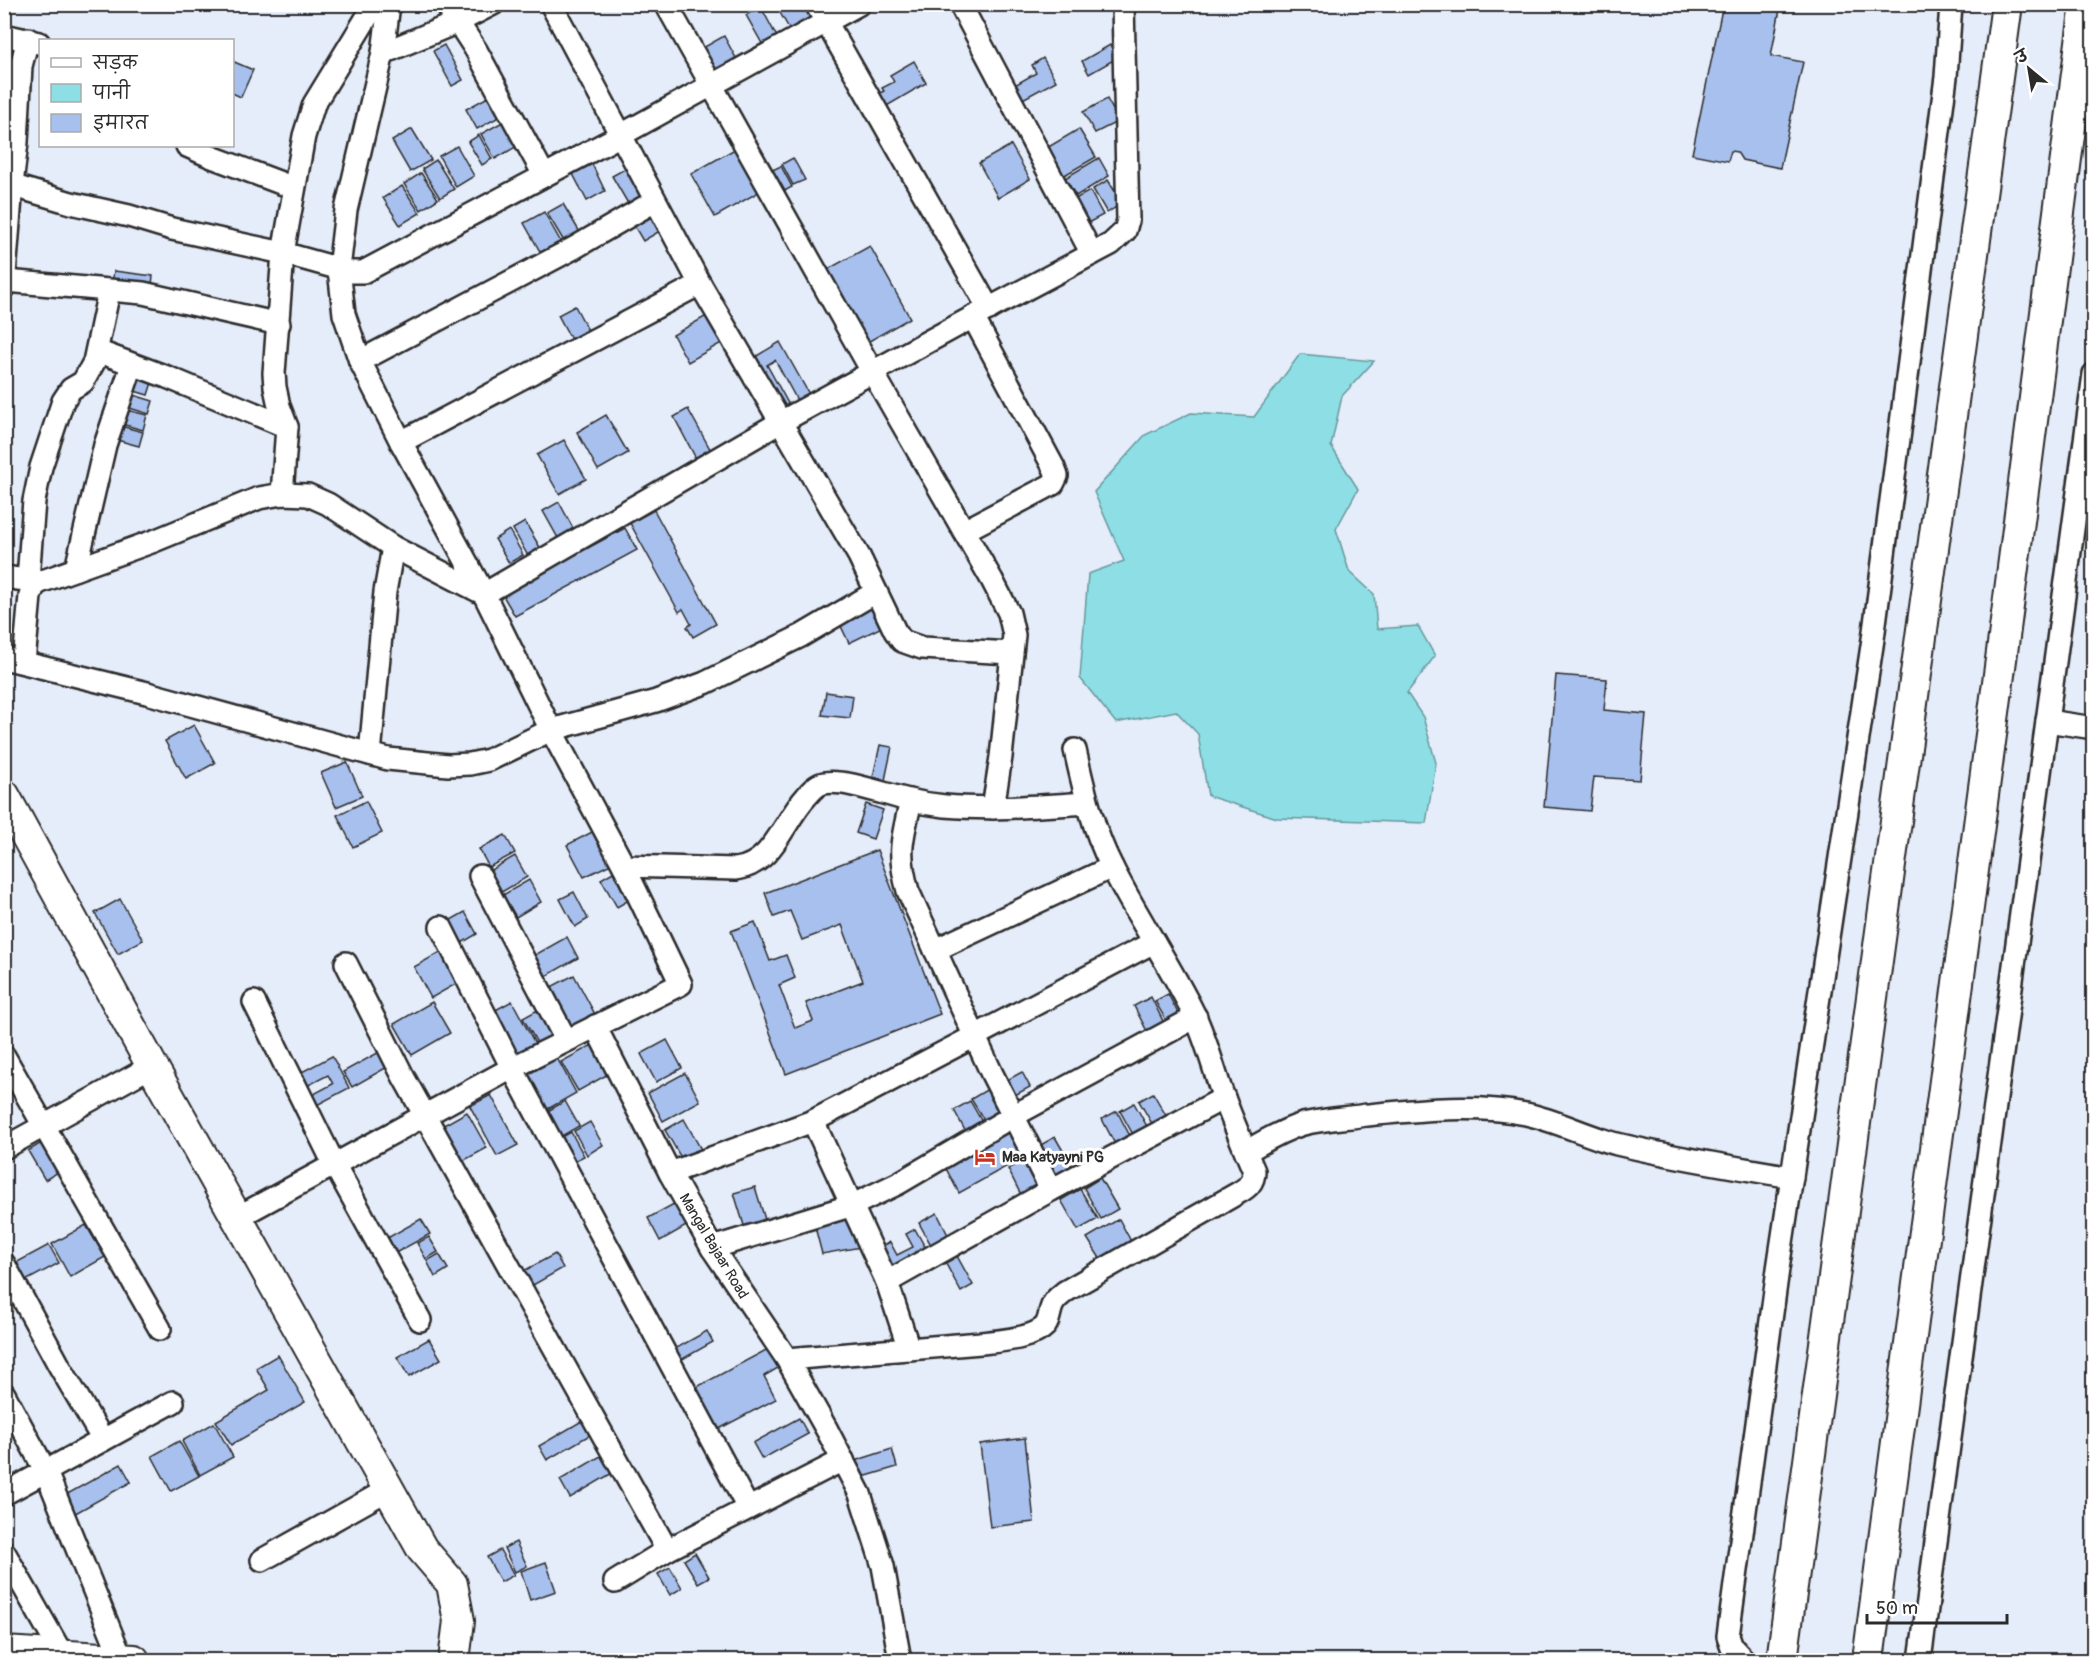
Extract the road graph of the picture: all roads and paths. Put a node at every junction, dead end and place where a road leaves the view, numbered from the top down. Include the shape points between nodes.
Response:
1 (375, 4) edge
2 (389, 4) edge
3 (493, 4) edge
4 (551, 4) edge
5 (666, 4) edge
6 (859, 4) edge
7 (960, 4) edge
8 (1123, 4) edge
9 (1951, 4) edge
10 (2007, 4) edge
11 (2086, 4) edge
12 (452, 13) edge
13 (821, 13) edge
14 (4, 35) edge
15 (34, 41) edge
16 (383, 52) junction
17 (710, 85) junction
18 (621, 135) junction
19 (189, 147) edge
20 (544, 175) junction
21 (8, 184) edge
22 (294, 188) junction
23 (655, 201) junction
24 (283, 254) junction
25 (1092, 254) junction
26 (339, 269) junction
27 (5, 284) edge
28 (700, 284) junction
29 (109, 291) junction
30 (981, 313) junction
31 (279, 324) junction
32 (97, 351) junction
33 (360, 362) junction
34 (132, 364) junction
35 (873, 373) junction
36 (2094, 374) edge
37 (779, 423) junction
38 (287, 427) junction
39 (401, 442) junction
40 (282, 494) junction
41 (964, 531) junction
42 (393, 547) junction
43 (76, 569) junction
44 (4, 577) edge
45 (34, 581) junction
46 (876, 592) junction
47 (484, 594) junction
48 (1011, 653) junction
49 (14, 660) edge
50 (2047, 722) junction
51 (2094, 728) edge
52 (551, 730) junction
53 (1075, 750) dead end
54 (370, 754) junction
55 (4, 795) edge
56 (911, 801) junction
57 (1088, 803) junction
58 (993, 808) junction
59 (624, 866) junction
60 (1112, 867) junction
61 (480, 876) dead end
62 (441, 927) dead end
63 (1154, 942) junction
64 (935, 950) junction
65 (346, 963) dead end
66 (254, 1002) dead end
67 (1196, 1017) junction
68 (595, 1026) junction
69 (976, 1037) junction
70 (566, 1040) junction
71 (4, 1056) edge
72 (152, 1066) junction
73 (512, 1068) junction
74 (1224, 1098) junction
75 (425, 1115) junction
76 (1013, 1116) junction
77 (813, 1121) junction
78 (44, 1125) junction
79 (4, 1148) edge
80 (1246, 1152) junction
81 (334, 1164) junction
82 (670, 1173) junction
83 (1792, 1177) junction
84 (1051, 1190) junction
85 (853, 1205) junction
86 (238, 1217) junction
87 (712, 1248) junction
88 (4, 1264) edge
89 (887, 1282) junction
90 (420, 1320) dead end
91 (160, 1329) dead end
92 (909, 1349) junction
93 (787, 1359) junction
94 (4, 1394) edge
95 (173, 1402) dead end
96 (103, 1440) junction
97 (843, 1460) junction
98 (46, 1472) junction
99 (389, 1489) junction
100 (4, 1494) edge
101 (748, 1508) junction
102 (667, 1550) junction
103 (4, 1552) edge
104 (262, 1560) dead end
105 (615, 1582) dead end
106 (4, 1652) edge
107 (63, 1656) junction
108 (122, 1660) edge
109 (134, 1660) edge
110 (454, 1660) edge
111 (900, 1660) edge
112 (1744, 1660) edge
113 (1782, 1660) edge
114 (1868, 1660) edge
115 (1920, 1660) edge

1 - 22 street via 314,104
2 - 16 street
3 - 12 street
4 - 18 street
5 - 17 street
6 - 13 street
7 - 25 street
8 - 25 street via 1128,220 1125,231
9 - 83 street via 1946,77 1874,627
10 - 113 street
11 - 114 street
12 - 16 street
12 - 20 street
13 - 17 street
13 - 30 street
14 - 15 street
15 - 21 street via 21,66 17,142
16 - 26 street via 346,210
17 - 18 street
17 - 35 street
18 - 20 street
18 - 23 street
19 - 22 street
20 - 26 street via 363,272
21 - 24 street via 172,230
21 - 27 street
22 - 24 street
23 - 28 street
23 - 33 street
24 - 26 street
24 - 31 street
25 - 30 street
26 - 33 street via 344,314
27 - 29 street
28 - 37 street
28 - 39 street
29 - 31 street via 143,293
29 - 32 street
30 - 35 street
30 - 41 street via 1057,476 1045,489
31 - 38 street via 275,387
32 - 34 street
32 - 45 street via 89,374 63,401 41,467 33,511
33 - 39 street
34 - 38 street
34 - 43 street via 105,445
35 - 37 street
35 - 41 street
36 - 50 street
37 - 46 street via 859,556
37 - 47 street
38 - 40 street
39 - 47 street
40 - 42 street via 308,495 328,504
40 - 43 street via 259,498 154,542
41 - 48 street via 1009,613 1014,635
42 - 47 street
42 - 54 street
43 - 45 street
44 - 45 street
45 - 49 street
46 - 48 street via 902,641 922,648
46 - 52 street via 801,636 705,683 656,702
47 - 52 street
48 - 58 street
49 - 54 street
50 - 51 street
50 - 115 street
52 - 54 street via 489,760 470,764 424,764
52 - 59 street
53 - 57 street
55 - 72 street
56 - 58 street
56 - 59 street via 848,785 822,783 800,803 768,853 748,868
56 - 64 street via 900,845 902,872
57 - 58 street
57 - 60 street
59 - 68 street via 681,984
60 - 63 street
60 - 64 street
61 - 70 street
62 - 73 street
63 - 67 street
63 - 69 street
64 - 69 street
65 - 75 street
66 - 81 street
67 - 74 street
67 - 76 street
68 - 70 street
68 - 82 street, Mangal Bajaar Road
69 - 76 street
69 - 77 street
70 - 73 street
71 - 78 street
72 - 78 street
72 - 86 street
73 - 75 street
73 - 101 street
74 - 80 street
74 - 84 street
75 - 81 street
75 - 102 street
76 - 84 street
76 - 85 street
77 - 82 street
77 - 85 street
78 - 79 street
78 - 91 street
80 - 83 street via 1304,1124 1332,1119 1416,1110 1503,1111 1553,1120 1584,1134 1639,1149
80 - 92 street via 1254,1171 1248,1187 1066,1291 1056,1298 1045,1326 1036,1332 1005,1340
81 - 86 street
81 - 90 street
82 - 87 street, Mangal Bajaar Road
83 - 112 street via 1728,1636
84 - 89 street
85 - 87 street
85 - 89 street
86 - 99 street
87 - 93 street, Mangal Bajaar Road
88 - 96 street
89 - 92 street
92 - 93 street
93 - 97 street, Mangal Bajaar Road
94 - 98 street
95 - 96 street
96 - 98 street
97 - 101 street
97 - 111 street, Mangal Bajaar Road via 872,1529
98 - 100 street
98 - 108 street
99 - 104 street
99 - 110 street via 422,1549 452,1584 459,1621
101 - 102 street
102 - 105 street
103 - 107 street
106 - 107 street
107 - 108 street
108 - 109 street

